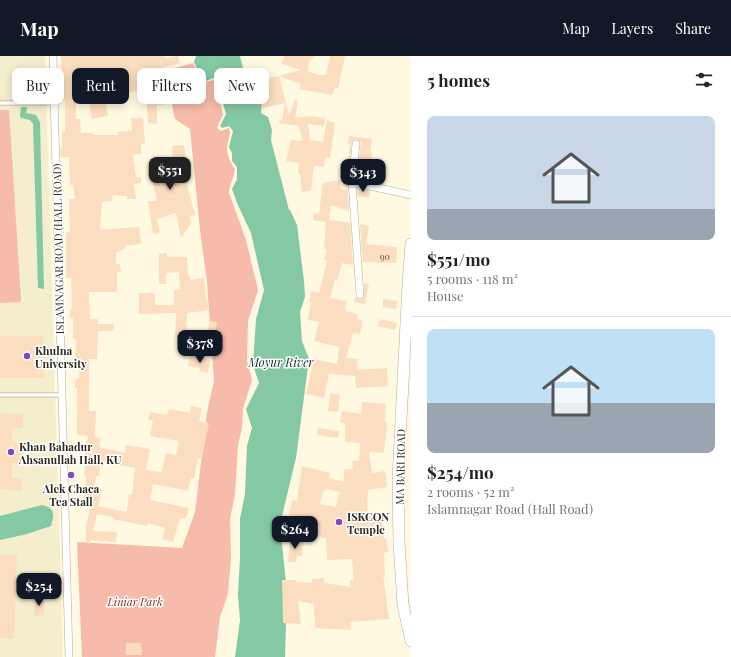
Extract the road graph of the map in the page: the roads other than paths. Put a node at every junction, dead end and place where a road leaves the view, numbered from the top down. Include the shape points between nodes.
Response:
1 (53, 56) edge
2 (54, 68) edge
3 (0, 103) edge
4 (12, 103) edge
5 (55, 104) edge
6 (356, 144) dead end
7 (352, 182) junction
8 (411, 195) edge
9 (411, 244) edge
10 (360, 294) dead end
11 (62, 394) junction
12 (0, 395) edge
13 (411, 641) edge
14 (68, 657) edge

1 - 2 street, ISLAMNAGAR ROAD (HALL ROAD)
3 - 4 lane
5 - 11 street, ISLAMNAGAR ROAD (HALL ROAD)
6 - 7 street
7 - 8 street
7 - 10 street
9 - 13 main road, MA BARI ROAD via 398,479 403,605
11 - 12 lane
11 - 14 street, ISLAMNAGAR ROAD (HALL ROAD)

